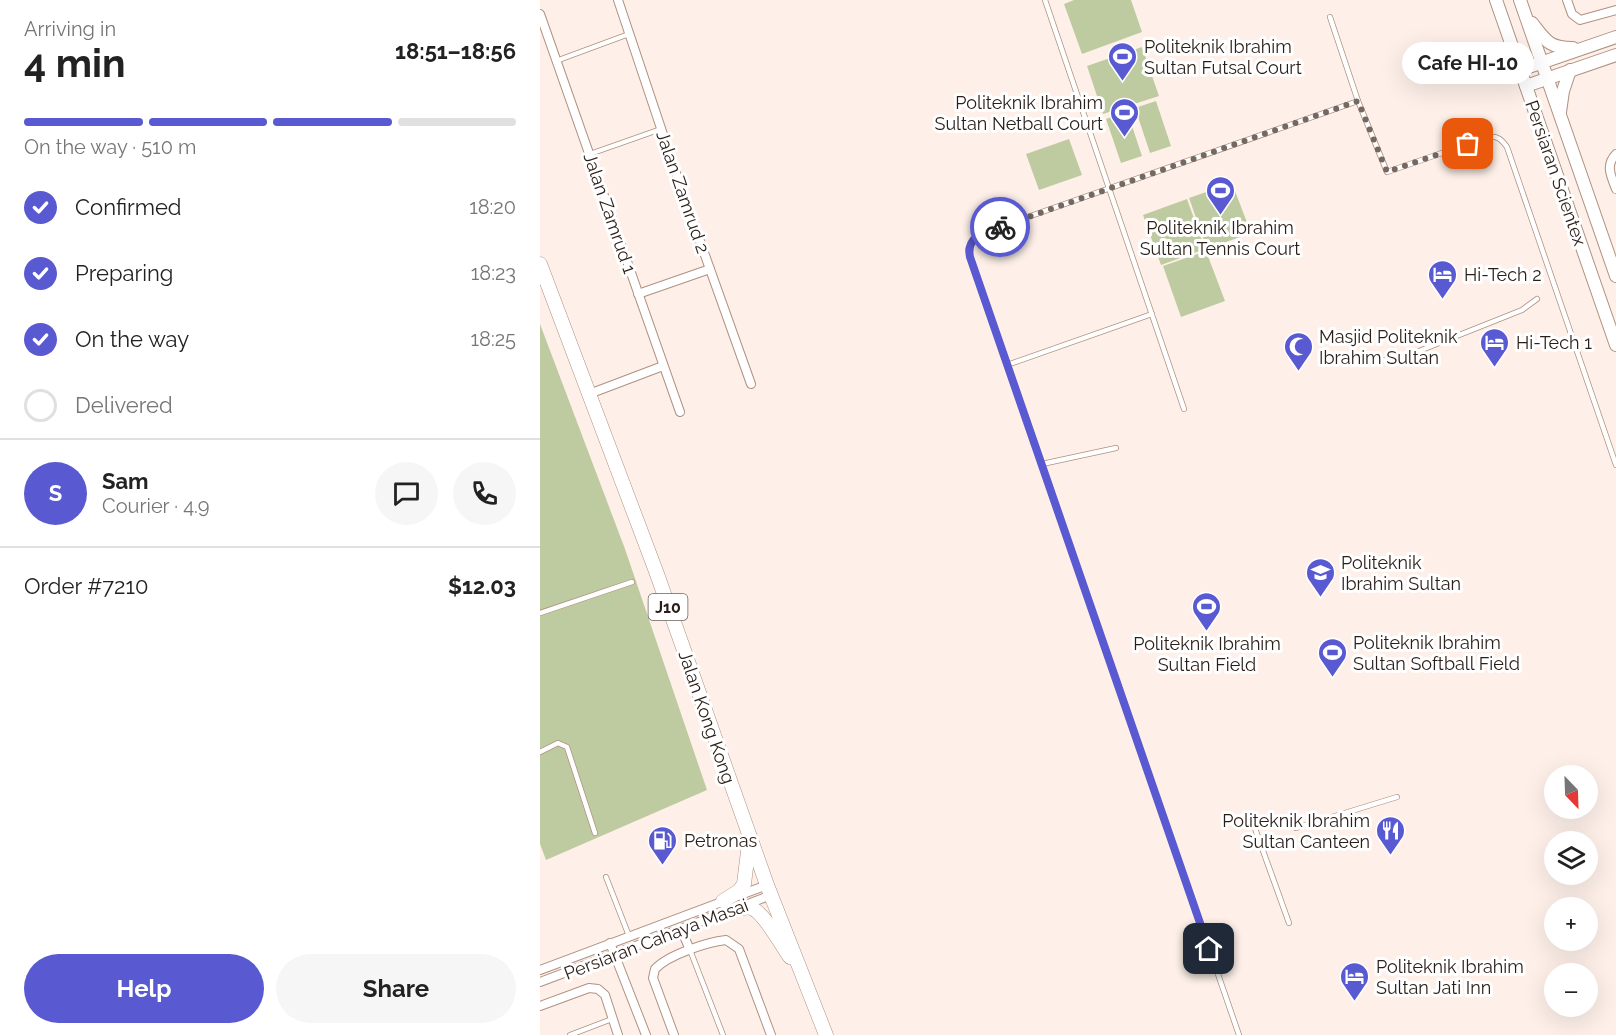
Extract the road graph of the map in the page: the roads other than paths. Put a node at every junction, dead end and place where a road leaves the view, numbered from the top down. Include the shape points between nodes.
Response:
1 (618, 0) edge
2 (1045, 0) edge
3 (1496, 0) edge
4 (1566, 0) edge
5 (1522, 6) edge
6 (1616, 10) edge
7 (540, 14) edge
8 (1330, 17) dead end
9 (629, 34) junction
10 (1616, 37) edge
11 (1583, 48) junction
12 (1616, 55) edge
13 (556, 61) junction
14 (1542, 62) junction
15 (1520, 70) junction
16 (1570, 70) junction
17 (1548, 78) junction
18 (1526, 86) junction
19 (1358, 101) junction
20 (1560, 113) junction
21 (661, 129) junction
22 (589, 154) junction
23 (1616, 154) edge
24 (1110, 188) junction
25 (1616, 189) edge
26 (540, 264) edge
27 (710, 269) junction
28 (1616, 276) edge
29 (638, 294) junction
30 (1537, 299) dead end
31 (1152, 314) junction
32 (1616, 345) edge
33 (1370, 356) dead end
34 (1007, 365) junction
35 (663, 366) junction
36 (751, 384) dead end
37 (589, 394) junction
38 (1184, 409) dead end
39 (680, 412) dead end
40 (1116, 448) dead end
41 (1042, 464) junction
42 (1616, 465) edge
43 (633, 582) dead end
44 (540, 613) edge
45 (540, 752) edge
46 (1397, 797) dead end
47 (1271, 816) dead end
48 (1253, 823) dead end
49 (595, 833) dead end
50 (749, 838) junction
51 (606, 877) dead end
52 (769, 890) junction
53 (726, 907) junction
54 (1289, 923) dead end
55 (681, 929) junction
56 (629, 936) junction
57 (610, 943) junction
58 (690, 950) junction
59 (614, 954) junction
60 (540, 970) edge
61 (801, 973) junction
62 (540, 982) edge
63 (540, 1006) edge
64 (612, 1019) junction
65 (570, 1035) edge
66 (618, 1035) edge
67 (646, 1035) edge
68 (674, 1035) edge
69 (723, 1035) edge
70 (771, 1035) edge
71 (826, 1035) edge
72 (1239, 1035) edge

1 - 9 street, Jalan Zamrud 2
2 - 24 lane
3 - 15 main road, Persiaran Scientex
4 - 6 street via 1572,14 1580,20
5 - 11 main road via 1549,44
5 - 14 main road, Persiaran Scientex
7 - 13 street, Jalan Zamrud 1
8 - 19 lane
9 - 13 lane
9 - 21 street, Jalan Zamrud 2
10 - 11 main road
11 - 14 main road
12 - 16 main road
13 - 22 street, Jalan Zamrud 1
14 - 15 main road
14 - 17 main road, Persiaran Scientex
15 - 18 main road, Persiaran Scientex
16 - 17 main road
16 - 20 main road
17 - 18 main road
17 - 20 main road, Persiaran Scientex
18 - 32 main road, Persiaran Scientex
19 - 24 lane
19 - 42 lane via 1387,172 1488,137 1495,136 1507,147
20 - 28 main road, Persiaran Scientex
21 - 22 lane
21 - 27 street, Jalan Zamrud 2
22 - 29 street, Jalan Zamrud 1
23 - 25 street via 1609,167
24 - 31 lane
24 - 34 lane via 985,232 970,243 970,257
26 - 37 main road, Jalan Kong Kong / J10
27 - 29 street
27 - 36 street, Jalan Zamrud 2
29 - 35 street, Jalan Zamrud 1
30 - 33 lane via 1522,309 1394,361
31 - 34 lane
31 - 38 lane
34 - 41 lane
35 - 37 street
35 - 39 street, Jalan Zamrud 1
37 - 50 main road, Jalan Kong Kong / J10
40 - 41 lane
41 - 72 lane
43 - 44 lane
45 - 49 lane via 558,743 567,747
46 - 47 lane via 1296,828
48 - 54 lane
50 - 52 main road, Jalan Kong Kong / J10
50 - 53 main road via 744,884
51 - 56 lane
52 - 53 street, Persiaran Cahaya Masai
52 - 61 main road, Jalan Kong Kong / J10
53 - 55 street, Persiaran Cahaya Masai
53 - 56 street, Persiaran Cahaya Masai
53 - 61 main road via 757,911
55 - 58 street
55 - 59 street, Persiaran Cahaya Masai
56 - 57 street, Persiaran Cahaya Masai
57 - 59 street
57 - 60 street, Persiaran Cahaya Masai
58 - 68 street via 659,964 653,978
58 - 69 lane
58 - 70 street via 726,940 739,949
59 - 62 street, Persiaran Cahaya Masai
59 - 67 street
61 - 71 main road, Jalan Kong Kong / J10
63 - 64 street via 598,988 605,996
64 - 65 lane
64 - 66 street

